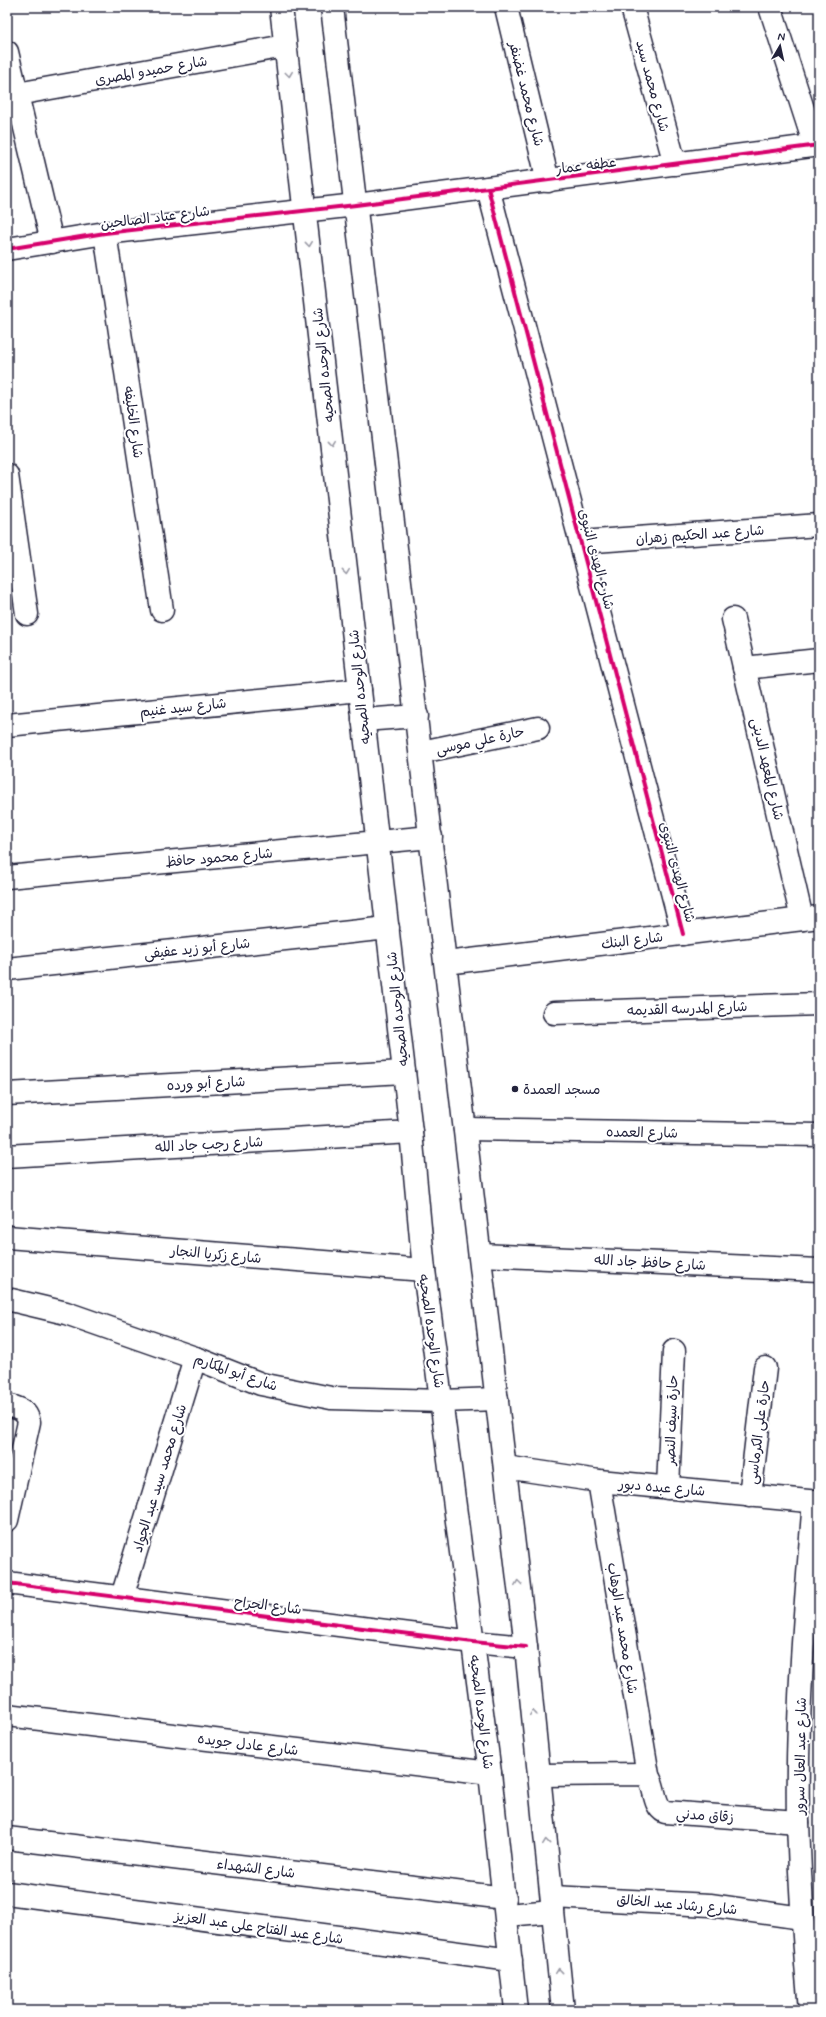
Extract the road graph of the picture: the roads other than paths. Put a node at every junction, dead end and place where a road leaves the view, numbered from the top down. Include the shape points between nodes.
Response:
1 (281, 7) edge
2 (332, 7) edge
3 (506, 7) edge
4 (632, 7) edge
5 (770, 7) edge
6 (285, 46) junction
7 (7, 52) edge
8 (17, 94) junction
9 (817, 145) edge
10 (675, 164) junction
11 (548, 181) junction
12 (488, 188) junction
13 (356, 205) junction
14 (305, 210) junction
15 (105, 234) junction
16 (52, 242) junction
17 (7, 249) edge
18 (7, 475) edge
19 (819, 526) edge
20 (581, 542) junction
21 (162, 610) dead end
22 (27, 614) dead end
23 (733, 619) dead end
24 (819, 660) edge
25 (744, 668) junction
26 (360, 690) junction
27 (417, 716) junction
28 (363, 720) junction
29 (7, 725) edge
30 (538, 728) dead end
31 (421, 752) junction
32 (431, 837) junction
33 (376, 842) junction
34 (7, 877) edge
35 (811, 918) edge
36 (388, 928) junction
37 (683, 934) junction
38 (446, 963) junction
39 (7, 969) edge
40 (819, 1004) edge
41 (554, 1012) dead end
42 (404, 1072) junction
43 (7, 1094) edge
44 (465, 1129) junction
45 (411, 1132) junction
46 (819, 1135) edge
47 (7, 1156) edge
48 (7, 1237) edge
49 (480, 1254) junction
50 (424, 1270) junction
51 (819, 1270) edge
52 (7, 1298) edge
53 (674, 1351) dead end
54 (195, 1358) junction
55 (765, 1368) dead end
56 (497, 1399) junction
57 (442, 1401) junction
58 (7, 1405) edge
59 (505, 1467) junction
60 (599, 1481) junction
61 (668, 1488) junction
62 (750, 1496) junction
63 (816, 1502) edge
64 (7, 1520) edge
65 (7, 1583) edge
66 (122, 1597) junction
67 (473, 1642) junction
68 (526, 1647) junction
69 (7, 1715) edge
70 (490, 1772) junction
71 (539, 1775) junction
72 (648, 1775) junction
73 (798, 1822) junction
74 (7, 1838) edge
75 (7, 1893) edge
76 (552, 1904) junction
77 (506, 1906) junction
78 (802, 1918) junction
79 (511, 1960) junction
80 (516, 2010) edge
81 (563, 2010) edge
82 (810, 2010) edge

1 - 6 street, شارع الوحده الصحيه
2 - 13 street
3 - 11 street, شارع محمد غضنفر
4 - 10 street, شارع محمد سيد
5 - 9 street
6 - 8 street, شارع حميدو المصرى
6 -> 14 street, شارع الوحده الصحيه
7 - 8 street
8 - 16 street
9 - 10 street, عطفه عمار
10 - 11 street, عطفه عمار
11 - 12 street, عطفه عمار
12 - 13 street, عطفه عمار
12 - 20 street, شارع الهدى النبوى
13 - 14 street, شارع عباد الصالحين
13 - 27 street
14 - 15 street, شارع عباد الصالحين
14 -> 26 street, شارع الوحده الصحيه
15 - 16 street, شارع عباد الصالحين
15 - 21 street, شارع الخليفه
16 - 17 street, شارع عباد الصالحين
18 - 22 street
19 - 20 street, شارع عبد الحكيم زهران
20 - 37 street, شارع الهدى النبوى
23 - 25 street, شارع المعهد الدينى
24 - 25 street
25 - 35 street, شارع المعهد الدينى
26 - 28 street, شارع الوحده الصحيه
26 - 29 street, شارع سيد غنيم
27 - 28 street
27 - 31 street
28 - 33 street, شارع الوحده الصحيه
30 - 31 street, حارة علي موسى
31 - 32 street
32 - 33 street, شارع محمود حافظ
32 - 38 street
33 - 34 street, شارع محمود حافظ
33 - 36 street, شارع الوحده الصحيه
35 - 37 street, شارع البنك
36 - 39 street, شارع أبو زيد عفيفى
36 - 42 street, شارع الوحده الصحيه
37 - 38 street, شارع البنك
38 - 44 street
40 - 41 street, شارع المدرسه القديمه
42 - 43 street, شارع أبو ورده
42 - 45 street, شارع الوحده الصحيه
44 - 46 street, شارع العمده
44 - 49 street
45 - 47 street, شارع رجب جاد الله
45 - 50 street, شارع الوحده الصحيه
48 - 50 street, شارع زكريا النجار
49 - 51 street, شارع حافظ جاد الله
49 - 56 street
50 - 57 street, شارع الوحده الصحيه
52 - 54 street, شارع أبو المكارم via 66,1313
53 - 61 street, حارة سيف النصر
54 - 57 street, شارع أبو المكارم via 261,1384 331,1398
54 - 66 street, شارع محمد سيد عبد الجواد
55 - 62 street, حارة على الكرماسى
56 - 57 street, شارع أبو المكارم
56 - 59 street
57 - 67 street, شارع الوحده الصحيه
58 - 64 street via 26,1413 29,1422
59 - 60 street, شارع عبده دبور
68 -> 59 street
60 - 61 street, شارع عبده دبور
60 - 72 street, شارع محمد عبد الوهاب
61 - 62 street, شارع عبده دبور
62 - 63 street, شارع عبده دبور
63 - 73 street, شارع عبد العال سرور via 802,1638
65 - 66 street, شارع الجراح
66 - 67 street, شارع الجراح
67 - 68 street, شارع الجراح
67 - 70 street, شارع الوحده الصحيه
71 -> 68 street
69 - 70 street, شارع عادل جويده
70 - 77 street, شارع الوحده الصحيه
71 - 72 street
76 -> 71 street
72 - 73 street, زقاق مدني via 659,1807 665,1812
73 - 78 street, شارع عبد العال سرور
74 - 77 street, شارع الشهداء
75 - 79 street, شارع عبد الفتاح على عبد العزيز
76 - 77 street, شارع الشهداء
76 - 78 street, شارع رشاد عبد الخالق via 710,1905
81 -> 76 street
77 - 79 street, شارع الوحده الصحيه
78 - 82 street, شارع عبد العال سرور
79 - 80 street, شارع الوحده الصحيه

